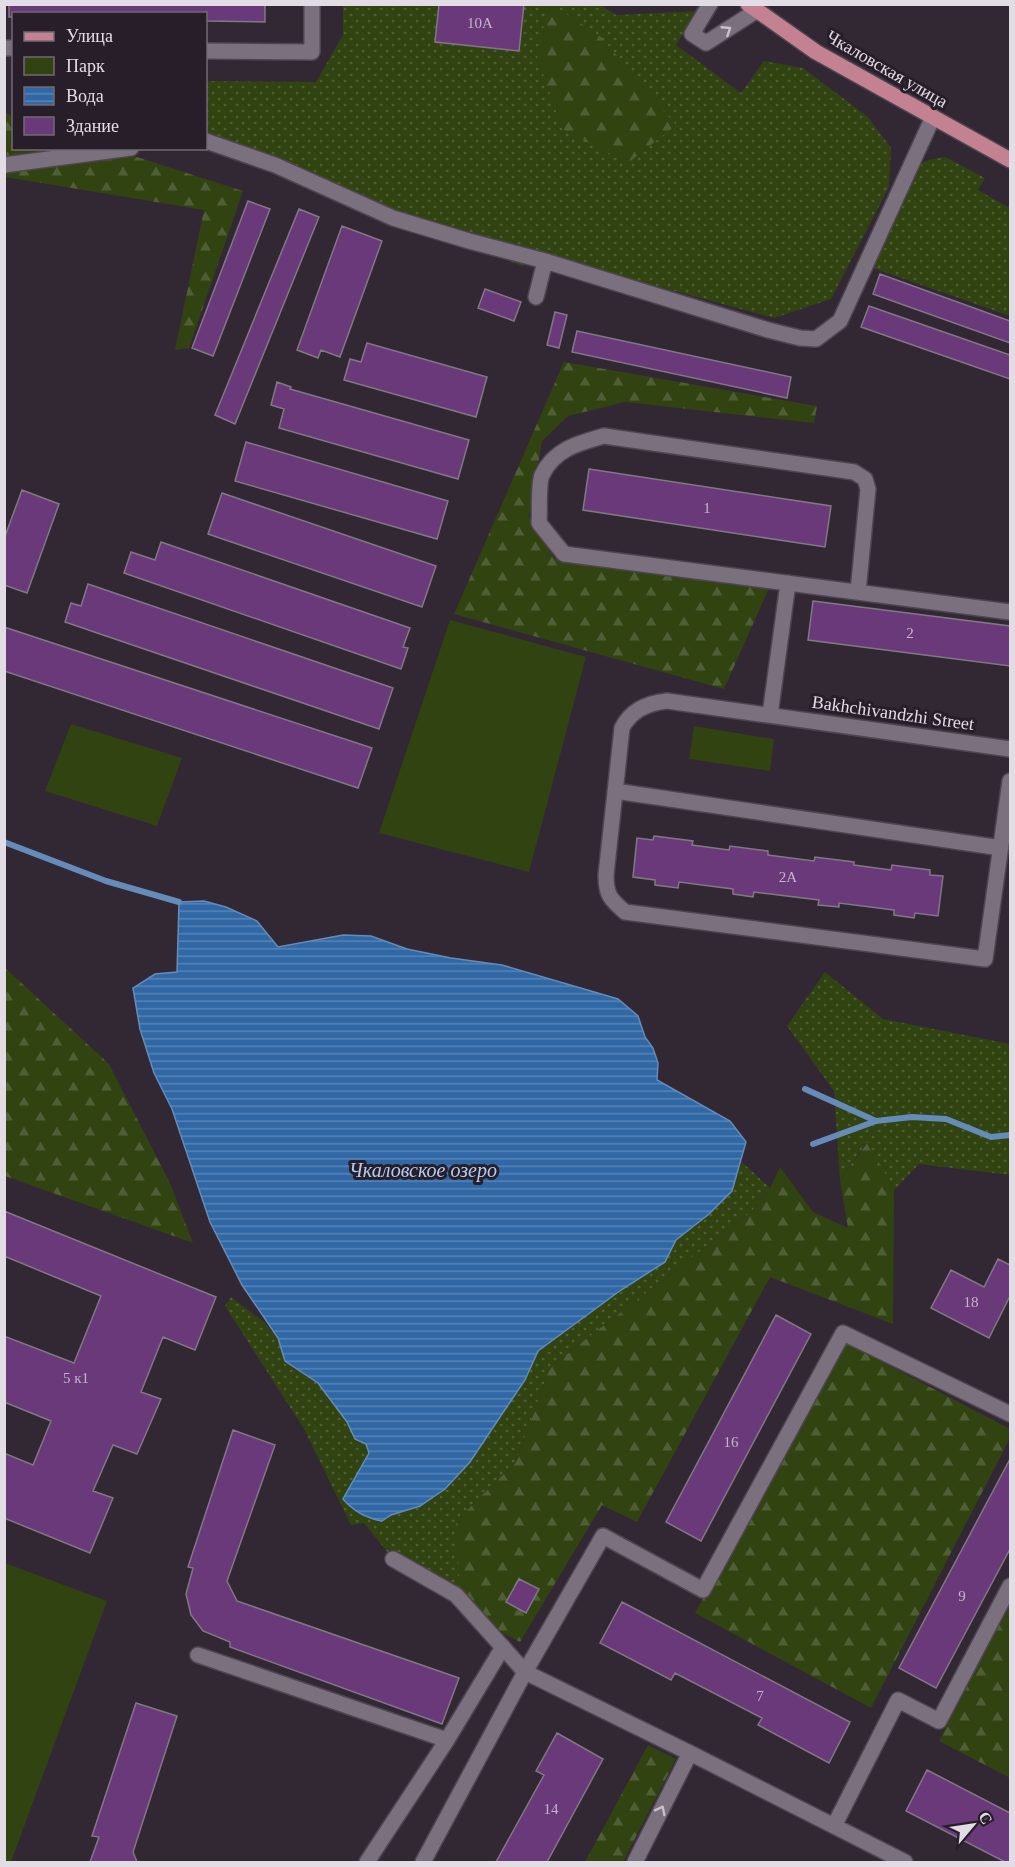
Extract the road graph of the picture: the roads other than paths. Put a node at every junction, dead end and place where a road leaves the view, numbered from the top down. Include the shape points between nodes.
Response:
1 (312, 4) edge
2 (710, 4) edge
3 (752, 8) edge
4 (207, 51) edge
5 (933, 117) junction
6 (207, 141) edge
7 (116, 150) edge
8 (1011, 160) edge
9 (4, 165) edge
10 (545, 261) junction
11 (536, 297) dead end
12 (788, 584) junction
13 (858, 592) junction
14 (1011, 612) edge
15 (770, 715) junction
16 (1011, 750) edge
17 (1011, 782) edge
18 (615, 791) junction
19 (1001, 848) junction
20 (1004, 882) edge
21 (1011, 1414) edge
22 (393, 1559) dead end
23 (1011, 1586) edge
24 (503, 1647) junction
25 (198, 1655) dead end
26 (525, 1672) junction
27 (447, 1740) junction
28 (690, 1753) junction
29 (834, 1826) junction
30 (886, 1858) edge
31 (366, 1863) edge
32 (423, 1863) edge
33 (635, 1863) edge
34 (905, 1863) edge

1 - 4 street via 312,52
2 -> 3 street via 692,34 706,43
3 - 5 main road, Чкаловская улица via 816,52
5 - 8 main road, Чкаловская улица
5 - 10 street via 840,321 816,339 768,330
6 - 10 street via 275,165 393,218
7 - 9 street
10 - 11 street
12 - 13 street
12 - 13 street via 564,554 539,523 541,477 557,453 604,436 854,472 865,479 868,489
12 - 15 street
13 - 14 street
15 - 16 street, Bakhchivandzhi Street
15 - 18 street, Bakhchivandzhi Street via 667,702 635,711 622,728
17 - 19 street
18 - 19 street
18 - 20 street, Bakhchivandzhi Street via 606,890 625,912 985,959
19 - 20 street
21 - 26 street via 843,1333 704,1590 603,1536
22 - 24 street via 456,1595
23 - 29 street via 939,1722 898,1700
24 - 26 street
24 - 27 street
25 - 27 street
26 - 28 street
26 - 32 street
27 - 31 street
28 - 29 street
33 -> 28 street
29 - 30 street
30 - 34 street

